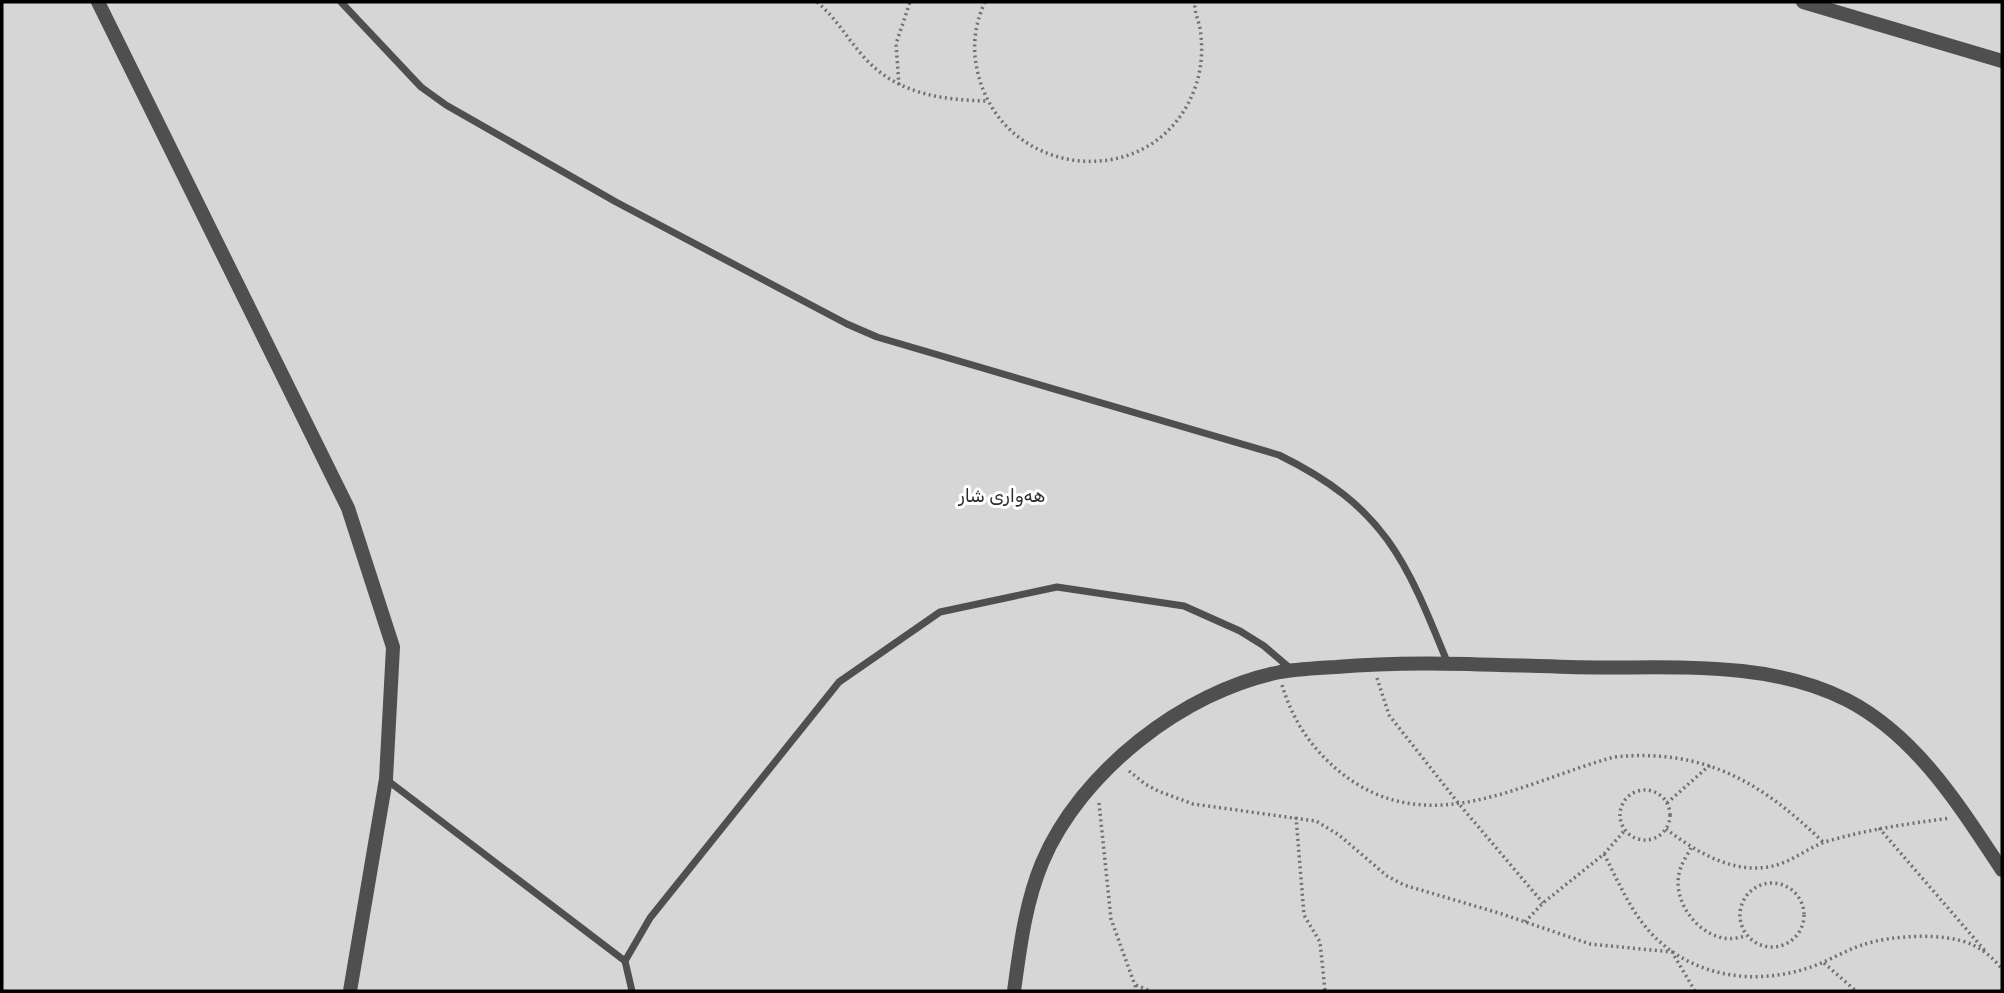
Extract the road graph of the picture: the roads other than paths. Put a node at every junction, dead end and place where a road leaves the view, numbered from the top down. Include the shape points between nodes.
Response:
1 (98, 2) edge
2 (341, 2) edge
3 (1803, 2) edge
4 (2002, 61) edge
5 (1448, 664) junction
6 (1286, 671) junction
7 (386, 779) junction
8 (2002, 870) edge
9 (625, 961) junction
10 (350, 991) edge
11 (632, 991) edge
12 (1014, 991) edge

1 - 7 street via 348,508 393,647
2 - 5 lane via 421,87 446,105 616,202 847,324 1279,455 1314,472 1368,515 1387,538 1409,571
3 - 4 street
5 - 6 street
5 - 8 street via 1723,669 1787,677 1818,688 1872,715 1902,738 1966,816
6 - 9 lane via 1264,646 1184,606 1057,587 940,612 839,682 650,918
6 - 12 street via 1211,695 1138,742 1097,779 1071,811 1042,862 1024,923
7 - 9 lane
7 - 10 street
9 - 11 lane

